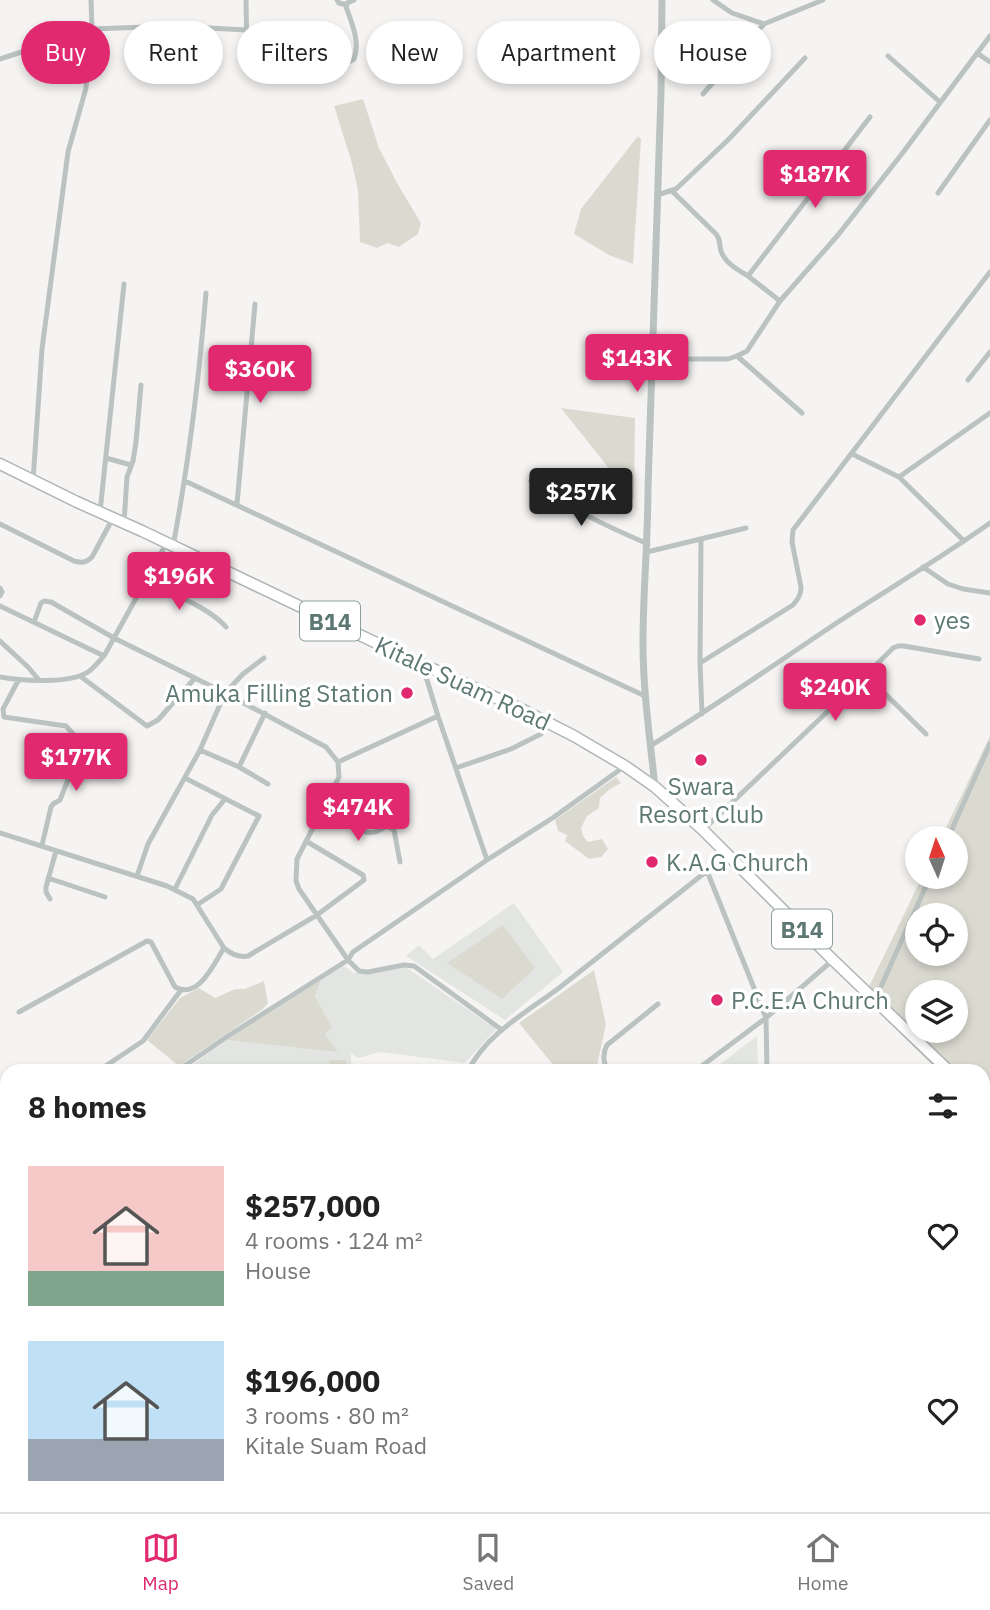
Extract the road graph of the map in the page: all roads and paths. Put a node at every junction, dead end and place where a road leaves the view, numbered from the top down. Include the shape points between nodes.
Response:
1 (91, 0) edge
2 (246, 0) edge
3 (337, 0) edge
4 (355, 0) edge
5 (662, 0) edge
6 (713, 0) edge
7 (823, 0) edge
8 (345, 4) junction
9 (92, 21) edge
10 (246, 21) edge
11 (351, 21) edge
12 (755, 21) edge
13 (771, 21) edge
14 (352, 23) edge
15 (110, 28) edge
16 (237, 30) edge
17 (990, 36) edge
18 (21, 52) edge
19 (977, 53) junction
20 (888, 56) dead end
21 (805, 58) dead end
22 (0, 59) edge
23 (352, 60) edge
24 (990, 62) edge
25 (86, 84) edge
26 (712, 84) edge
27 (703, 94) dead end
28 (940, 102) junction
29 (870, 117) dead end
30 (990, 120) edge
31 (672, 191) junction
32 (938, 193) dead end
33 (657, 195) junction
34 (990, 272) edge
35 (748, 276) junction
36 (124, 284) dead end
37 (206, 293) dead end
38 (780, 300) junction
39 (255, 304) dead end
40 (990, 352) edge
41 (737, 356) junction
42 (652, 359) junction
43 (968, 380) dead end
44 (141, 385) dead end
45 (802, 413) dead end
46 (989, 417) edge
47 (852, 454) junction
48 (106, 458) junction
49 (0, 464) edge
50 (131, 465) junction
51 (899, 477) junction
52 (33, 481) junction
53 (185, 481) junction
54 (531, 481) dead end
55 (237, 504) junction
56 (100, 512) junction
57 (113, 518) junction
58 (124, 523) junction
59 (990, 523) edge
60 (0, 524) edge
61 (746, 528) dead end
62 (701, 540) junction
63 (964, 541) junction
64 (170, 545) junction
65 (647, 548) junction
66 (923, 568) junction
67 (145, 581) junction
68 (0, 588) edge
69 (990, 593) edge
70 (0, 596) edge
71 (0, 606) edge
72 (34, 622) junction
73 (226, 626) dead end
74 (114, 638) junction
75 (0, 641) edge
76 (104, 656) junction
77 (264, 658) dead end
78 (979, 659) dead end
79 (422, 663) junction
80 (700, 663) junction
81 (80, 676) junction
82 (866, 676) junction
83 (0, 677) edge
84 (195, 678) junction
85 (39, 680) junction
86 (18, 681) junction
87 (225, 692) junction
88 (645, 696) junction
89 (1, 709) edge
90 (265, 713) junction
91 (702, 714) junction
92 (438, 716) junction
93 (549, 723) junction
94 (926, 734) dead end
95 (990, 744) edge
96 (650, 746) junction
97 (200, 750) junction
98 (338, 762) junction
99 (239, 766) junction
100 (625, 766) junction
101 (456, 768) junction
102 (185, 778) junction
103 (268, 784) dead end
104 (655, 787) junction
105 (225, 799) junction
106 (323, 809) junction
107 (953, 826) edge
108 (703, 830) junction
109 (0, 833) edge
110 (306, 841) junction
111 (42, 845) junction
112 (56, 851) junction
113 (728, 856) junction
114 (487, 860) junction
115 (401, 862) dead end
116 (707, 871) junction
117 (137, 876) junction
118 (48, 878) junction
119 (175, 889) junction
120 (925, 889) edge
121 (105, 897) dead end
122 (50, 899) dead end
123 (197, 905) junction
124 (317, 915) junction
125 (224, 948) junction
126 (348, 960) junction
127 (833, 960) junction
128 (181, 990) junction
129 (876, 1000) junction
130 (658, 1004) dead end
131 (19, 1012) dead end
132 (766, 1018) junction
133 (502, 1030) junction
134 (108, 1064) edge
135 (187, 1064) edge
136 (471, 1064) edge
137 (605, 1064) edge
138 (704, 1064) edge
139 (767, 1064) edge
140 (942, 1064) edge

1 - 9 street
2 - 10 street
3 - 8 street
4 - 8 street
5 - 33 street
6 - 12 street
7 - 13 street
8 - 11 street
14 - 23 street via 356,52
15 - 16 street
17 - 19 street
18 - 22 street
19 - 24 street
19 - 28 street
20 - 28 street
21 - 31 street
25 - 52 street via 68,152 42,349
26 - 27 street
28 - 38 street via 838,234
29 - 35 street
30 - 32 street
31 - 33 street
31 - 35 street via 716,234 724,256
33 - 42 street
34 - 47 street
35 - 38 street
36 - 48 street
37 - 53 street
38 - 41 street via 747,351
39 - 55 street
40 - 43 street
41 - 42 street
41 - 45 street
42 - 65 street
44 - 50 street
46 - 51 street
47 - 51 street
47 - 80 street via 793,530 801,587 798,599
48 - 50 street
48 - 56 street
49 - 52 highway, Kitale Suam Road / B14
50 - 58 street
51 - 63 street
52 - 56 highway, Kitale Suam Road / B14
53 - 55 street
53 - 64 street
54 - 65 street
55 - 88 street
56 - 57 highway, Kitale Suam Road / B14
57 - 58 highway, Kitale Suam Road / B14
57 - 60 street via 93,557 82,563
58 - 64 highway, Kitale Suam Road / B14
59 - 63 street
61 - 62 street
62 - 65 street
62 - 80 street
63 - 66 street
64 - 67 street
64 - 79 highway, Kitale Suam Road / B14
65 - 88 street
66 - 69 street via 948,584
66 - 91 street
67 - 73 street
67 - 74 street
68 - 70 street
71 - 72 street
72 - 74 street via 41,603 51,601
72 - 76 street
74 - 76 street
74 - 84 street
75 - 85 street
76 - 81 street
77 - 87 street
78 - 82 street via 898,646
79 - 92 street
79 - 93 highway, Kitale Suam Road / B14
80 - 91 street
81 - 84 street via 147,726 158,720
81 - 85 street
82 - 94 street
82 - 108 street
83 - 86 street
84 - 87 street
85 - 86 street
86 - 89 street
87 - 90 street
87 - 97 street
88 - 96 street
89 - 111 street via 9,719 66,726 79,747 60,800 51,807
90 - 98 street via 322,743
90 - 99 street
91 - 96 street
92 - 98 street
92 - 101 street
93 - 100 highway, Kitale Suam Road / B14
93 - 101 street via 541,734 511,749
95 - 107 street
96 - 104 street
97 - 99 street
97 - 102 street
98 - 106 street via 339,777
99 - 103 street
100 - 104 highway, Kitale Suam Road / B14
100 - 114 street
101 - 114 street
102 - 105 street
102 - 117 street via 148,845
104 - 108 highway, B14
105 - 119 street via 212,815
105 - 123 street via 259,816 258,820 221,889
106 - 110 street
106 - 115 street via 365,832 387,826 394,830
108 - 113 highway, B14
109 - 111 street
110 - 124 street via 297,859 296,881
110 - 124 street via 365,878
111 - 112 street
112 - 117 street
112 - 118 street
113 - 116 street
113 - 127 highway, B14
114 - 126 street via 353,952
116 - 132 street
116 - 133 street
117 - 119 street
118 - 121 street
118 - 122 street
119 - 123 street
120 - 129 street
123 - 125 street
124 - 125 street via 248,956 238,957
124 - 126 street
125 - 128 street via 202,981
126 - 133 street via 359,971 368,972 414,966
126 - 135 street
127 - 129 highway, B14
127 - 132 street
128 - 131 street via 147,941
128 - 134 street via 143,1041
129 - 140 highway, B14
130 - 137 street via 607,1045
132 - 138 street
132 - 139 street
133 - 136 street

